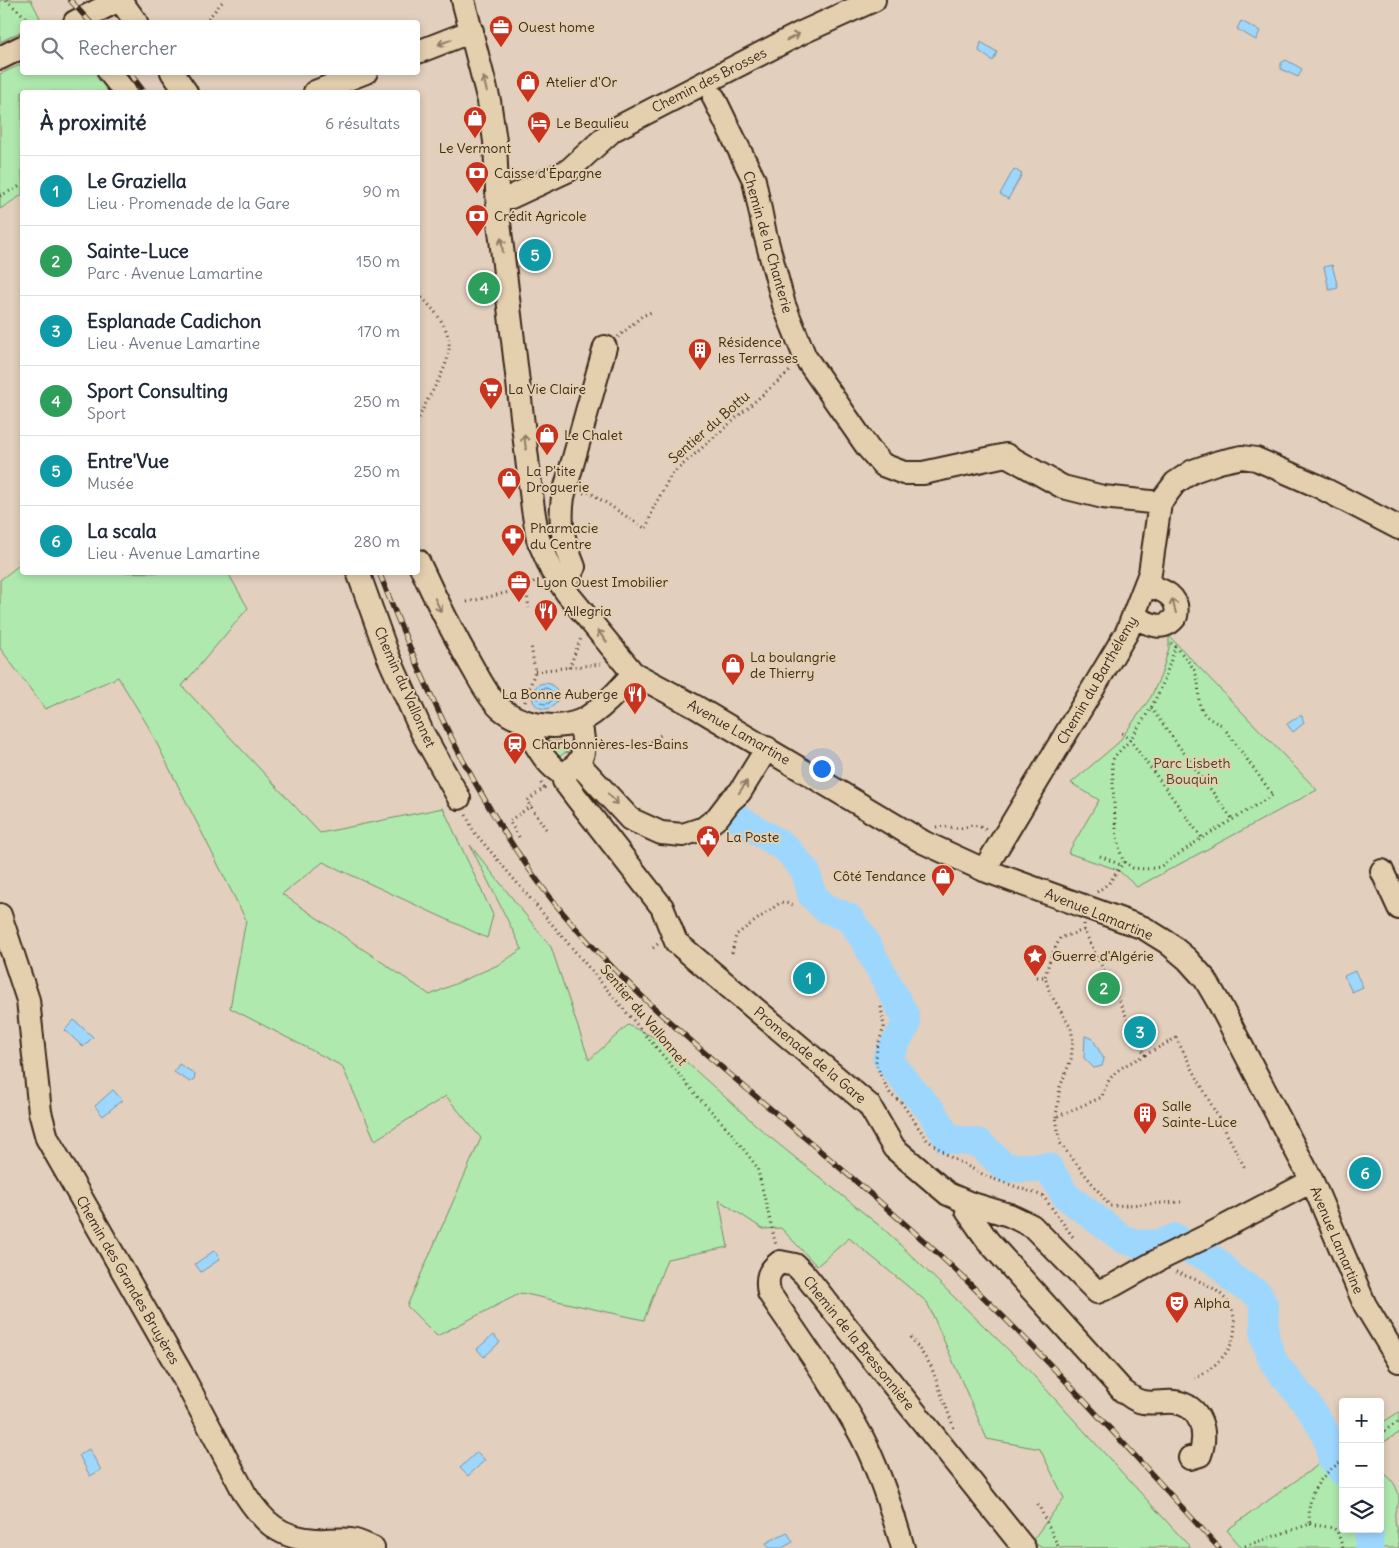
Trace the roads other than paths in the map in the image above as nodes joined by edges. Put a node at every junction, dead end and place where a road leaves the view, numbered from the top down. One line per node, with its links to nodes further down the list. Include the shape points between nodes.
1 (119, 0): 5 (street); 6 (street)
2 (140, 0): 7 (street)
3 (463, 0): 8 (street)
4 (874, 0): 21 (street, Chemin des Brosses, one-way to 4, via 511,197 569,170 613,130 801,32)
5 (79, 20)
6 (134, 20)
7 (151, 20)
8 (472, 31): 10 (street, one-way to 10); 21 (street, one-way to 8, via 490,106)
9 (20, 48): 11 (street)
10 (420, 51)
11 (0, 58)
12 (111, 75): 16 (street)
13 (174, 75): 17 (street)
14 (185, 75): 18 (street)
15 (358, 75): 19 (street)
16 (123, 90)
17 (185, 90)
18 (195, 90)
19 (320, 90)
20 (714, 98): 23 (street, Chemin de la Chanterie, via 754,180 784,305 805,357 883,465 904,473 923,473 1006,455 1063,487 1103,497)
21 (498, 198): 27 (street, one-way to 21, via 533,509)
22 (605, 347): 27 (street, via 562,497 562,537 574,567 570,575)
23 (1160, 503): 24 (street, Chemin du Barthélemy, via 1175,483 1193,470 1242,457 1256,459 1318,486); 28 (street, Chemin du Barthélemy)
24 (1399, 528)
25 (420, 565): 31 (street, one-way to 31, via 445,621 499,707 518,719)
26 (359, 575): 35 (street, Chemin du Vallonnet, via 388,656 422,732)
27 (550, 580): 30 (street, one-way to 27)
28 (1147, 586): 29 (street, Chemin du Barthélemy); 29 (street, one-way to 28, via 1170,623 1176,616 1176,608 1169,594)
29 (1151, 628): 36 (street, Chemin du Barthélemy)
30 (633, 673): 32 (street, via 624,686); 33 (street, Avenue Lamartine)
31 (526, 715): 32 (street, via 555,727); 34 (street, via 528,730 552,769)
32 (580, 721): 34 (street, via 584,752)
33 (767, 748): 34 (street, one-way to 33, via 630,818 661,833 683,836 718,818 740,792); 36 (street, Avenue Lamartine, via 923,842)
34 (579, 763): 41 (street, Promenade de la Gare, via 564,780 662,907 676,942 869,1105 894,1148 948,1194)
35 (458, 798)
36 (984, 870): 40 (street, Avenue Lamartine, via 1144,928 1187,959 1220,1003)
37 (1382, 870): 38 (street)
38 (1399, 908)
39 (0, 915): 44 (street, Chemin des Grandes Bruyères, via 28,1000 40,1112 47,1138 245,1494 271,1526 292,1537 351,1540)
40 (1312, 1181): 41 (street, Promenade de la Gare, bridge, via 1203,1238 1169,1265 1097,1292 1032,1226); 42 (street, Avenue Lamartine, via 1365,1305)
41 (969, 1203): 43 (street, via 967,1211 988,1241 1116,1385 1137,1400 1186,1405 1200,1418 1205,1442 1200,1455)
42 (1399, 1361)
43 (1190, 1458)
44 (373, 1548)
45 (903, 1548): 46 (street, Chemin de la Bressonnière, via 882,1482 863,1439 841,1400 769,1293 767,1280 770,1269 780,1262 794,1265 806,1275)
46 (1024, 1548)

